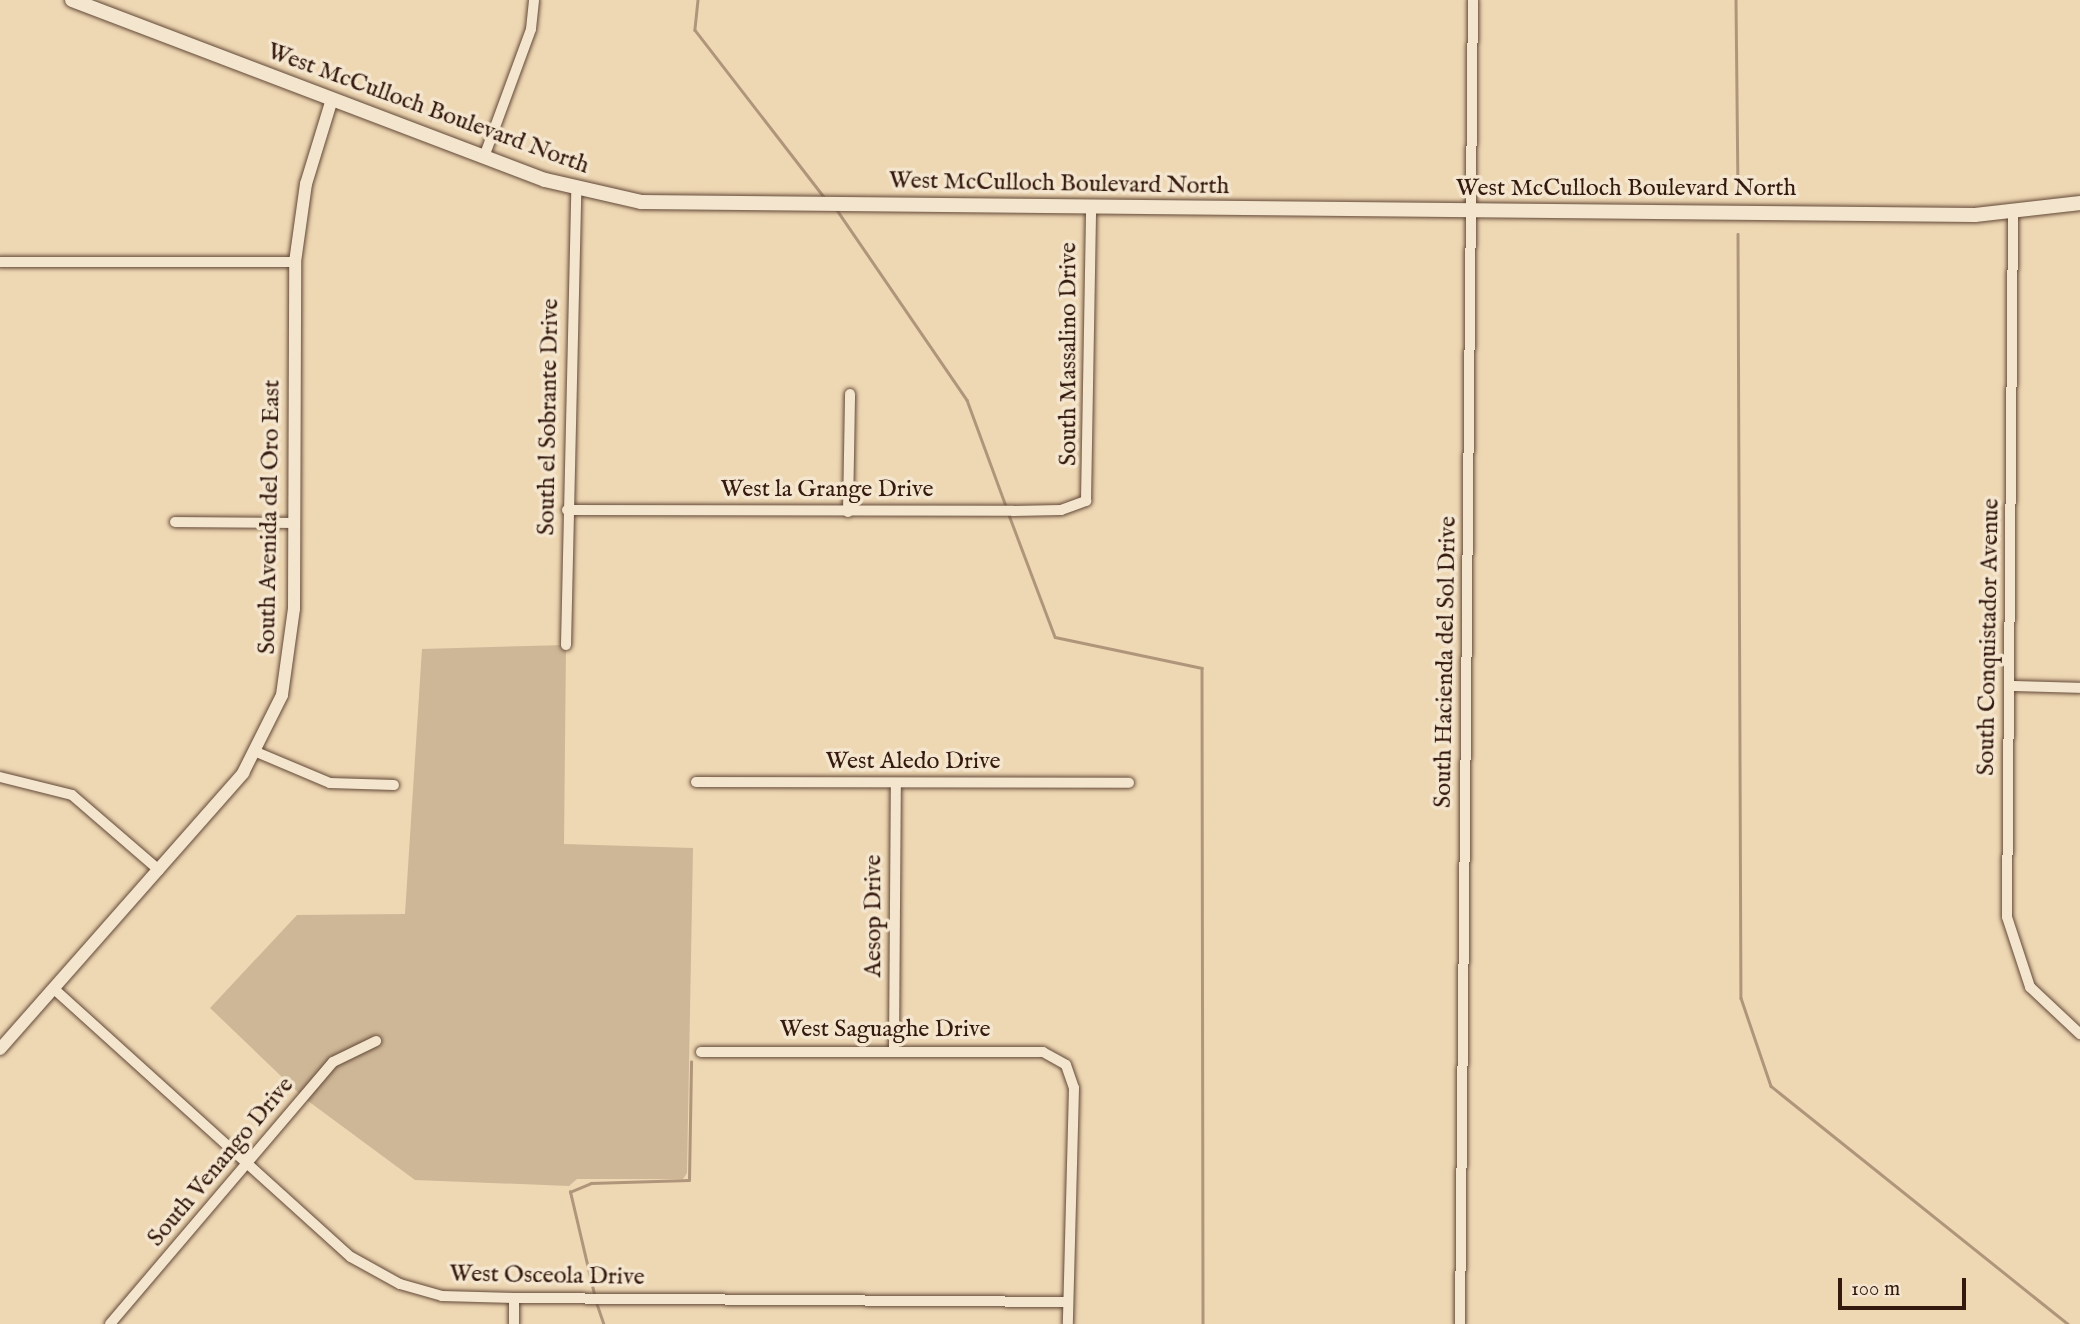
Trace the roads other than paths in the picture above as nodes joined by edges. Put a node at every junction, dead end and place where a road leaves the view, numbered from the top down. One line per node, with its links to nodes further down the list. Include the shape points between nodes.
1 (72, 0): 4 (main road, West McCulloch Boulevard North)
2 (534, 0): 5 (street, via 531,29)
3 (1473, 0): 9 (street, South Hacienda del Sol Drive)
4 (332, 99): 5 (main road, West McCulloch Boulevard North); 12 (street, South Avenida del Oro East, via 306,184)
5 (484, 157): 6 (main road, West McCulloch Boulevard North)
6 (576, 190): 8 (main road, West McCulloch Boulevard North, via 661,204); 15 (street, South el Sobrante Drive)
7 (2080, 203): 10 (main road, West McCulloch Boulevard North)
8 (1091, 207): 9 (main road, West McCulloch Boulevard North); 14 (street, South Massalino Drive)
9 (1471, 210): 10 (main road, West McCulloch Boulevard North); 41 (street, South Hacienda del Sol Drive)
10 (2013, 214): 20 (street, South Conquistador Avenue)
11 (0, 262): 12 (street)
12 (295, 262): 18 (street, South Avenida del Oro East)
13 (850, 394): 16 (street)
14 (1086, 501): 16 (street, West la Grange Drive, via 1061,510)
15 (567, 510): 16 (street, West la Grange Drive); 19 (street, South el Sobrante Drive)
16 (848, 512)
17 (175, 522): 18 (street)
18 (293, 523): 22 (street, South Avenida del Oro East, via 291,654 282,695)
19 (566, 645)
20 (2010, 686): 21 (street); 30 (street, South Conquistador Avenue, via 2007,917 2030,988)
21 (2080, 688)
22 (254, 751): 27 (street, via 330,783); 28 (street, South Avenida del Oro East)
23 (0, 776): 28 (street, via 72,796)
24 (696, 782): 25 (street, West Aledo Drive)
25 (895, 783): 26 (street, West Aledo Drive); 33 (street, Aesop Drive)
26 (1129, 783)
27 (394, 785)
28 (159, 870): 29 (street, South Avenida del Oro East)
29 (53, 988): 32 (street, South Avenida del Oro East); 35 (street, West Osceola Drive)
30 (2080, 1034)
31 (376, 1041): 35 (street, South Venango Drive, via 333,1062)
32 (0, 1049)
33 (894, 1049): 34 (street, West Saguaghe Drive); 37 (street, West Saguaghe Drive, via 1042,1052 1066,1065 1074,1088)
34 (701, 1052)
35 (248, 1166): 36 (street, West Osceola Drive, via 351,1257 400,1284 442,1296); 38 (street, South Venango Drive)
36 (514, 1298): 37 (street, West Osceola Drive); 39 (street)
37 (1067, 1302): 40 (street)
38 (110, 1324)
39 (513, 1324)
40 (1068, 1324)
41 (1460, 1324)

